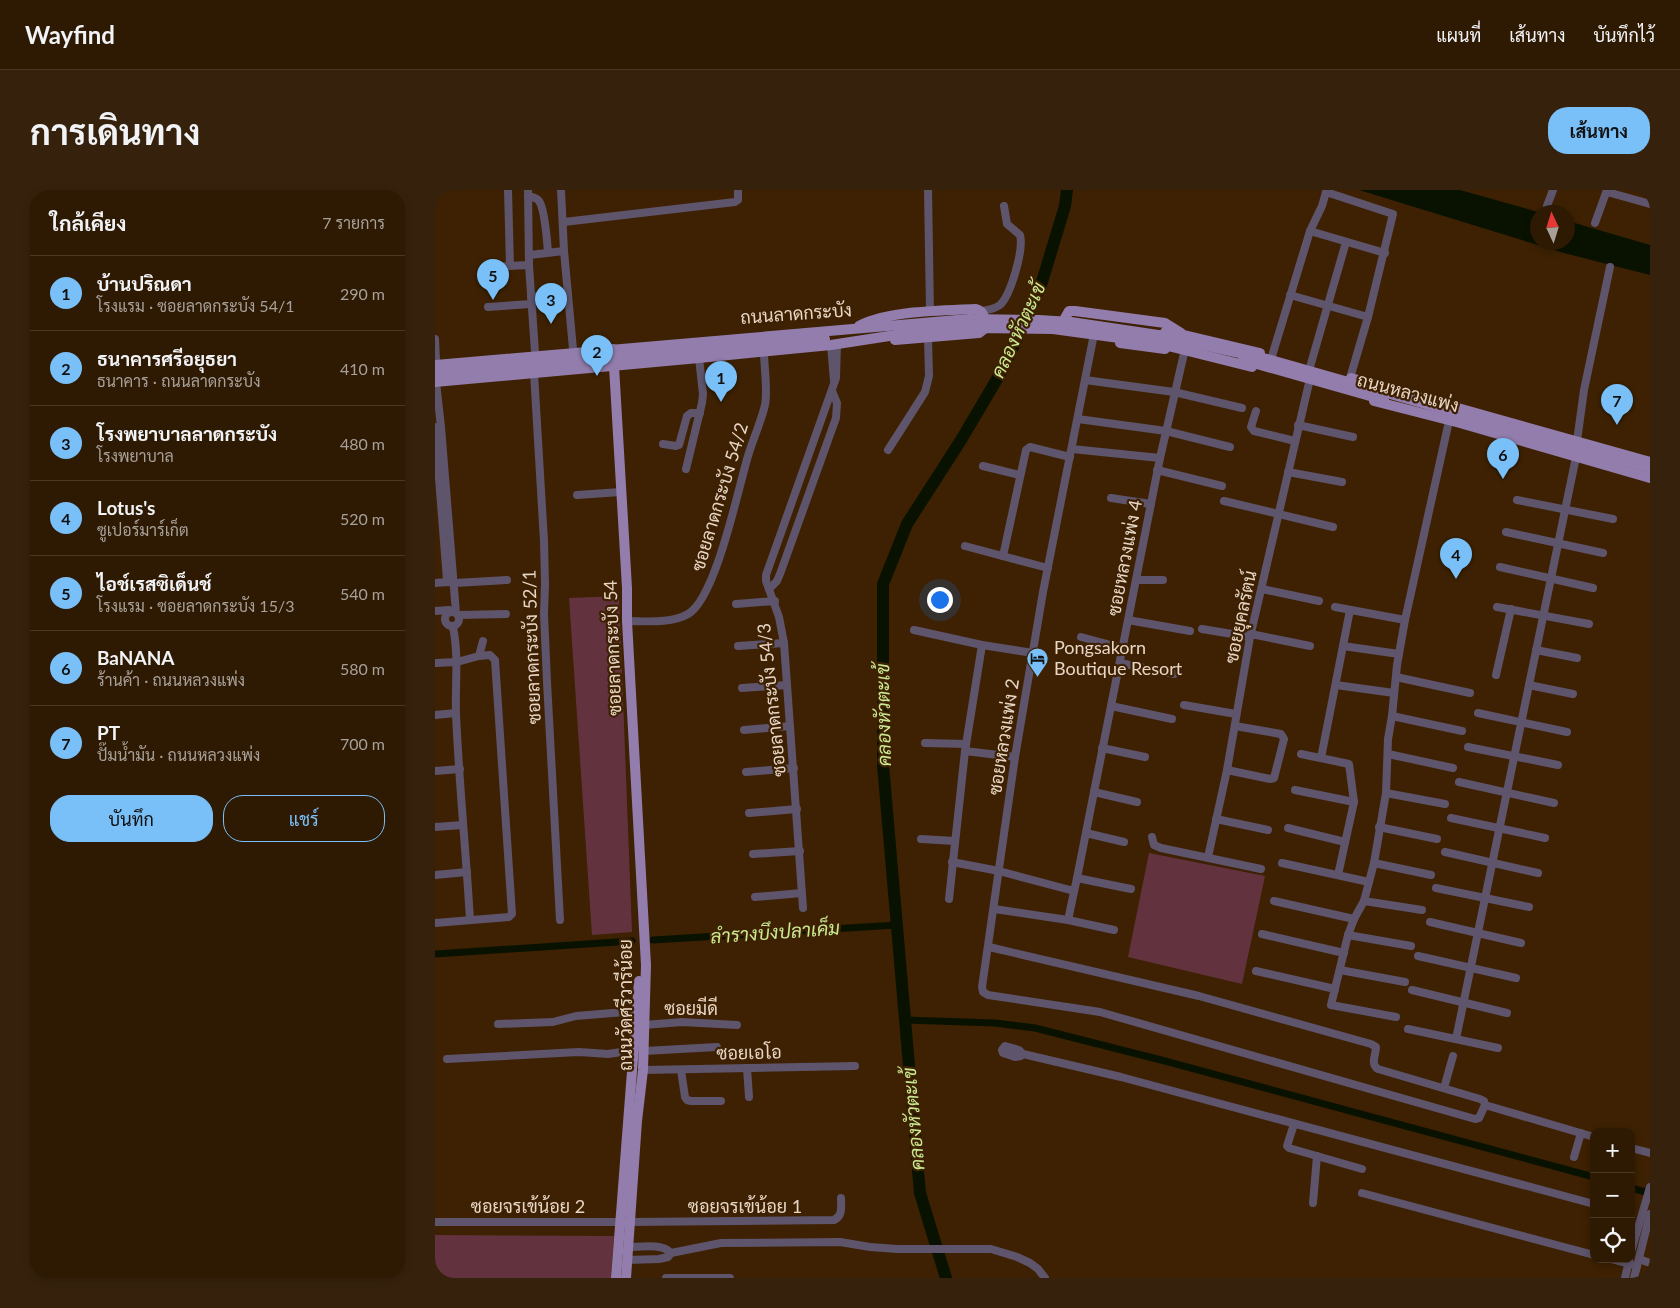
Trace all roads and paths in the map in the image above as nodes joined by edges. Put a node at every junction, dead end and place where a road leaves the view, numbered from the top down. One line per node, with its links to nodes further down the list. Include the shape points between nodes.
1 (508, 190): 20 (street)
2 (561, 190): 11 (street)
3 (738, 190): 11 (street, via 735,202)
4 (928, 190): 28 (street)
5 (1553, 190): 9 (street)
6 (1607, 191): 8 (street); 12 (street)
7 (528, 193): 16 (street, via 540,202); 18 (street)
8 (1650, 204)
9 (1547, 205)
10 (1005, 206): 29 (street, via 1007,224 1020,235 1021,252 1000,305)
11 (564, 222): 15 (street)
12 (1595, 223)
13 (1310, 231): 14 (street); 17 (street, via 1326,192 1393,214); 24 (street)
14 (1346, 242): 17 (street); 27 (street)
15 (564, 251): 16 (street); 23 (street)
16 (548, 252): 18 (street)
17 (1385, 253): 30 (street)
18 (530, 255): 19 (street)
19 (529, 264): 20 (street); 25 (street)
20 (510, 266): 21 (street)
21 (491, 267)
22 (1610, 268): 68 (street, via 1584,390)
23 (568, 294): 25 (street); 41 (street)
24 (1291, 295): 27 (street); 45 (street)
25 (531, 300): 26 (street); 44 (street)
26 (488, 306)
27 (1329, 306): 30 (street); 49 (street)
28 (930, 312): 29 (main road, via 976,309); 31 (main road, via 877,318)
29 (982, 312): 34 (main road, via 984,329 979,333)
30 (1368, 317): 52 (street)
31 (859, 326): 32 (main road, ถนนลาดกระบัง, bridge, via 975,316 1054,317); 40 (main road, ถนนลาดกระบัง)
32 (1159, 331): 33 (main road, ถนนหลวงแพ่ง)
33 (1184, 335): 36 (main road, via 1165,323 1069,311 1064,333); 45 (main road, ถนนหลวงแพ่ง)
34 (927, 338): 37 (main road); 71 (street, via 929,376 925,392)
35 (435, 339): 47 (street)
36 (1093, 339): 42 (main road, via 1161,349); 53 (street, ซอยหลวงแพ่ง 2)
37 (859, 341): 38 (main road, ถนนลาดกระบัง, bridge, via 975,328 1043,329); 39 (main road, ถนนลาดกระบัง)
38 (1156, 343): 42 (main road, ถนนหลวงแพ่ง)
39 (834, 344): 43 (main road, ถนนลาดกระบัง); 56 (street, ซอยลาดกระบัง 54/3, via 837,373)
40 (612, 346): 41 (main road, ถนนลาดกระบัง); 48 (main road, ซอยลาดกระบัง 54)
41 (573, 349): 44 (main road, ถนนลาดกระบัง)
42 (1184, 349): 55 (main road, ถนนหลวงแพ่ง); 57 (street, ซอยหลวงแพ่ง 4)
43 (764, 351): 46 (main road, ถนนลาดกระบัง); 124 (street, ซอยลาดกระบัง 54/2, via 765,406 711,582 687,615 668,620)
44 (535, 352): 47 (main road, ถนนลาดกระบัง)
45 (1272, 356): 49 (main road, ถนนหลวงแพ่ง)
46 (699, 358): 48 (main road, ถนนลาดกระบัง); 60 (street, via 703,394)
47 (435, 362): 78 (main road, bridge, via 969,320 1063,322 1158,335 1271,360)
48 (614, 366): 51 (main road, ถนนลาดกระบัง); 83 (main road, ซอยลาดกระบัง 54)
49 (1311, 367): 52 (main road, ถนนหลวงแพ่ง)
50 (435, 373): 78 (main road, bridge, via 768,345 958,325 1067,326 1154,338 1204,349)
51 (534, 373): 54 (main road, ถนนลาดกระบัง); 247 (street, ซอยลาดกระบัง 52/1)
52 (1350, 378): 68 (main road, ถนนหลวงแพ่ง)
53 (1085, 380): 57 (street); 61 (street, ซอยหลวงแพ่ง 2)
54 (435, 382): 94 (street)
55 (1309, 383): 62 (main road, ถนนหลวงแพ่ง); 63 (street, ซอยยุคลรัตน์)
56 (833, 387): 109 (street, ซอยลาดกระบัง 54/3, via 767,571); 109 (street, via 836,418 780,574)
57 (1174, 392): 58 (street); 65 (street, ซอยหลวงแพ่ง 4)
58 (1241, 408)
59 (1256, 411): 67 (street, via 1251,427 1254,431)
60 (700, 413): 69 (street, via 687,416 679,445); 76 (street)
61 (1078, 419): 65 (street); 72 (street, ซอยหลวงแพ่ง 2)
62 (1449, 421): 73 (main road, ถนนหลวงแพ่ง); 123 (street)
63 (1298, 425): 66 (street); 67 (street, ซอยยุคลรัตน์)
64 (435, 427): 94 (street)
65 (1166, 431): 70 (street); 74 (street, ซอยหลวงแพ่ง 4)
66 (1353, 437)
67 (1295, 441): 79 (street, ซอยยุคลรัตน์)
68 (1577, 441): 78 (main road, ถนนหลวงแพ่ง)
69 (663, 444)
70 (1230, 447)
71 (888, 450)
72 (1071, 453): 74 (street); 80 (street, via 1028,448); 101 (street, ซอยหลวงแพ่ง 2)
73 (1576, 457): 78 (main road, ถนนหลวงแพ่ง); 89 (street)
74 (1160, 458): 77 (street, ซอยหลวงแพ่ง 4)
75 (983, 466): 80 (street)
76 (686, 469)
77 (1157, 470): 82 (street); 88 (street, ซอยหลวงแพ่ง 4)
78 (1650, 470)
79 (1288, 472): 81 (street); 90 (street, ซอยยุคลรัตน์)
80 (1020, 475): 99 (street)
81 (1342, 482)
82 (1222, 486)
83 (621, 492): 84 (street); 124 (main road, ซอยลาดกระบัง 54)
84 (577, 495)
85 (1111, 498): 88 (street)
86 (1517, 500): 89 (street)
87 (1224, 501): 90 (street)
88 (1151, 504): 104 (street, ซอยหลวงแพ่ง 4)
89 (1565, 510): 91 (street); 96 (street)
90 (1278, 515): 92 (street); 110 (street, ซอยยุคลรัตน์)
91 (1613, 519)
92 (1333, 527)
93 (1506, 532): 96 (street)
94 (447, 536): 95 (street); 106 (street)
95 (435, 538)
96 (1558, 543): 98 (street); 102 (street)
97 (965, 546): 99 (street)
98 (1603, 553)
99 (1003, 556): 101 (street)
100 (1500, 567): 102 (street)
101 (1048, 568): 140 (street, ซอยหลวงแพ่ง 2)
102 (1551, 578): 108 (street); 121 (street)
103 (507, 580): 106 (street)
104 (1136, 580): 105 (street); 122 (street, ซอยหลวงแพ่ง 4)
105 (1163, 580)
106 (450, 582): 107 (street); 119 (street)
107 (435, 583)
108 (1593, 588)
109 (769, 589): 111 (street, ซอยลาดกระบัง 54/3)
110 (1262, 589): 112 (street); 130 (street, ซอยยุคลรัตน์)
111 (775, 601): 113 (street); 133 (street, ซอยลาดกระบัง 54/3)
112 (1319, 601)
113 (736, 604)
114 (1497, 606): 116 (street)
115 (1335, 607): 117 (street)
116 (1511, 609): 121 (street); 148 (street)
117 (1350, 610): 123 (street); 137 (street)
118 (435, 611): 119 (street)
119 (452, 613): 120 (street); 126 (street, via 459,618); 126 (street, via 445,616 445,622)
120 (506, 614)
121 (1543, 615): 125 (street); 139 (street)
122 (1128, 620): 129 (street); 138 (street, ซอยหลวงแพ่ง 4)
123 (1405, 620): 141 (street)
124 (627, 621): 251 (main road, ซอยลาดกระบัง 54)
125 (1589, 624)
126 (453, 627): 144 (street)
127 (1202, 629): 130 (street)
128 (914, 630): 134 (street)
129 (1190, 631)
130 (1251, 636): 136 (street); 162 (street, ซอยยุคลรัตน์)
131 (1081, 637): 138 (street)
132 (483, 640): 142 (street)
133 (784, 642): 135 (street); 150 (street, ซอยลาดกระบัง 54/3)
134 (982, 645): 140 (street); 173 (street)
135 (738, 646)
136 (1310, 646)
137 (1343, 646): 141 (street); 151 (street)
138 (1123, 648): 146 (street, ซอยหลวงแพ่ง 4)
139 (1536, 650): 143 (street); 152 (street)
140 (1033, 653): 178 (street, ซอยหลวงแพ่ง 2)
141 (1399, 654): 149 (street)
142 (479, 656): 144 (street); 246 (street, via 494,657 512,914 509,917)
143 (1577, 658)
144 (457, 662): 145 (street); 159 (street)
145 (435, 663)
146 (1119, 663): 147 (street); 158 (street, ซอยหลวงแพ่ง 4)
147 (1174, 674)
148 (1496, 675)
149 (1396, 677): 154 (street); 155 (street)
150 (787, 685): 153 (street); 166 (street, ซอยลาดกระบัง 54/3)
151 (1336, 685): 155 (street); 180 (street)
152 (1529, 685): 156 (street); 165 (street)
153 (742, 688)
154 (1470, 693)
155 (1394, 694): 163 (street)
156 (1573, 694)
157 (1184, 705): 162 (street)
158 (1111, 706): 164 (street); 174 (street, ซอยหลวงแพ่ง 4)
159 (456, 713): 161 (street); 184 (street)
160 (1477, 713): 165 (street)
161 (435, 714)
162 (1236, 714): 167 (street, ซอยยุคลรัตน์)
163 (1392, 716): 169 (street); 176 (street)
164 (1172, 719)
165 (1521, 722): 170 (street); 177 (street)
166 (791, 726): 168 (street); 182 (street, ซอยลาดกระบัง 54/3)
167 (1235, 726): 185 (street, ซอยยุคลรัตน์); 185 (street, via 1281,734 1284,739 1274,778)
168 (744, 730)
169 (1461, 731)
170 (1567, 732)
171 (925, 743): 173 (street)
172 (1467, 747): 177 (street)
173 (965, 748): 178 (street); 212 (street)
174 (1102, 748): 179 (street); 190 (street, ซอยหลวงแพ่ง 4)
175 (1301, 754): 180 (street)
176 (1388, 754): 183 (street); 192 (street)
177 (1514, 756): 181 (street); 191 (street)
178 (1015, 757): 224 (street, ซอยหลวงแพ่ง 2)
179 (1145, 757)
180 (1321, 758): 194 (street, via 1349,764)
181 (1558, 765)
182 (794, 768): 187 (street); 197 (street, ซอยลาดกระบัง 54/3)
183 (1453, 768)
184 (460, 769): 186 (street); 201 (street)
185 (1227, 770): 200 (street, ซอยยุคลรัตน์)
186 (435, 771)
187 (746, 772)
188 (1459, 782): 191 (street)
189 (1295, 790): 194 (street)
190 (1094, 792): 193 (street); 207 (street, ซอยหลวงแพ่ง 4)
191 (1506, 792): 195 (street); 205 (street)
192 (1386, 793): 196 (street); 203 (street)
193 (1137, 802)
194 (1354, 802): 214 (street)
195 (1554, 803)
196 (1445, 804)
197 (797, 809): 198 (street); 215 (street, ซอยลาดกระบัง 54/3)
198 (749, 812)
199 (1451, 818): 205 (street)
200 (1216, 819): 206 (street); 218 (street, ซอยยุคลรัตน์)
201 (463, 824): 202 (street); 225 (street)
202 (435, 826)
203 (1379, 827): 211 (street); 221 (street)
204 (1288, 828): 214 (street)
205 (1499, 828): 209 (street); 222 (street)
206 (1268, 830)
207 (1086, 834): 213 (street); 230 (street, ซอยหลวงแพ่ง 4)
208 (1153, 837): 218 (street, via 1156,847)
209 (1545, 838)
210 (921, 839): 212 (street)
211 (1437, 839)
212 (955, 841): 219 (street)
213 (1124, 842)
214 (1345, 842): 228 (street)
215 (799, 851): 217 (street); 235 (street, ซอยลาดกระบัง 54/3)
216 (1445, 852): 222 (street)
217 (753, 854)
218 (1208, 858): 223 (street)
219 (952, 862): 224 (street); 238 (street)
220 (1282, 863): 228 (street)
221 (1374, 863): 229 (street); 231 (street)
222 (1492, 863): 226 (street); 237 (street)
223 (1261, 869)
224 (999, 871): 234 (street); 243 (street, ซอยหลวงแพ่ง 2)
225 (467, 872): 227 (street); 246 (street)
226 (1538, 873)
227 (435, 875)
228 (1337, 875): 231 (street)
229 (1431, 875)
230 (1077, 878): 233 (street); 234 (street, ซอยหลวงแพ่ง 4)
231 (1369, 882): 240 (street)
232 (1436, 888): 237 (street)
233 (1131, 889)
234 (1074, 891): 248 (street, ซอยหลวงแพ่ง 4)
235 (802, 893): 236 (street); 242 (street, ซอยลาดกระบัง 54/3)
236 (755, 897)
237 (1485, 898): 241 (street); 253 (street)
238 (949, 899)
239 (1274, 901): 245 (street)
240 (1364, 901): 244 (street); 245 (street)
241 (1529, 907)
242 (803, 908)
243 (994, 909): 248 (street); 258 (street, ซอยหลวงแพ่ง 2)
244 (1422, 910)
245 (1354, 919): 255 (street)
246 (470, 920): 250 (street)
247 (560, 920)
248 (1068, 920): 252 (street)
249 (1430, 922): 253 (street)
250 (435, 923)
251 (643, 930): 269 (main road, ถนนวัดศรีวารีน้อย); 273 (main road, ถนนวัดศรีวารีน้อย)
252 (1114, 930)
253 (1478, 933): 256 (street); 261 (street)
254 (1263, 934): 259 (street)
255 (1348, 935): 257 (street); 259 (street)
256 (1521, 943)
257 (1411, 946)
258 (989, 947): 287 (street, via 1199,996 1371,1044 1376,1047 1375,1067); 290 (street, ซอยหลวงแพ่ง 2, via 982,987 985,994 1100,1012 1475,1120)
259 (1344, 952): 262 (street)
260 (1419, 956): 261 (street)
261 (1470, 968): 264 (street); 268 (street)
262 (1340, 970): 265 (street); 266 (street)
263 (1256, 971): 266 (street)
264 (1516, 978)
265 (1405, 982)
266 (1335, 989): 271 (street, via 1331,1005)
267 (1412, 990): 268 (street)
268 (1463, 1002): 270 (street); 276 (street)
269 (637, 1012): 272 (street, via 575,1016 553,1022); 279 (main road, ถนนวัดศรีวารีน้อย)
270 (1507, 1013)
271 (1396, 1017)
272 (498, 1024)
273 (644, 1025): 274 (street, ซอยมีดี, via 682,1022); 279 (main road, ถนนวัดศรีวารีน้อย)
274 (737, 1025)
275 (1408, 1029): 276 (street)
276 (1456, 1039): 278 (street)
277 (717, 1048): 279 (street)
278 (1497, 1048)
279 (639, 1050): 282 (street, via 609,1054 579,1052); 285 (main road, ถนนวัดศรีวารีน้อย); 308 (main road, ถนนวัดศรีวารีน้อย, via 628,1107)
280 (1023, 1054): 291 (street)
281 (1453, 1056): 287 (street)
282 (447, 1059)
283 (855, 1066): 284 (street, ซอยเอโอ)
284 (747, 1068): 286 (street, ซอยเอโอ); 288 (street)
285 (643, 1070): 286 (street, ซอยเอโอ); 308 (main road, ถนนวัดศรีวารีน้อย)
286 (681, 1070): 289 (street, via 687,1100)
287 (1444, 1088): 290 (street, via 1480,1098)
288 (749, 1097)
289 (721, 1101)
290 (1485, 1105): 292 (street)
291 (1294, 1124): 296 (street, via 1287,1147); 303 (street)
292 (1581, 1134): 293 (street); 297 (street)
293 (1590, 1136)
294 (1635, 1149): 295 (street)
295 (1650, 1153)
296 (1317, 1156): 298 (street); 302 (street)
297 (1574, 1157)
298 (1362, 1169)
299 (1650, 1187): 305 (street)
300 (1362, 1194): 312 (street)
301 (841, 1198): 308 (street, ซอยจรเข้น้อย 1, via 841,1214 834,1220)
302 (1313, 1203)
303 (1590, 1203)
304 (1635, 1215): 305 (street)
305 (1640, 1217): 306 (street); 309 (street)
306 (1649, 1218): 317 (street)
307 (435, 1222): 308 (street, ซอยจรเข้น้อย 2)
308 (625, 1222): 310 (main road, ถนนวัดศรีวารีน้อย); 318 (main road, ถนนวัดศรีวารีน้อย)
309 (1635, 1236)
310 (628, 1247): 311 (street, via 667,1249); 313 (main road, ถนนวัดศรีวารีน้อย)
311 (671, 1253): 313 (street, via 659,1259); 322 (street, via 721,1243 840,1242 897,1249 991,1249 1030,1263)
312 (1590, 1254)
313 (627, 1260): 319 (main road, ถนนวัดศรีวารีน้อย)
314 (1650, 1262): 317 (street)
315 (1629, 1263): 323 (street)
316 (1635, 1263): 317 (street)
317 (1638, 1263): 324 (street)
318 (616, 1278)
319 (625, 1278)
320 (666, 1278): 321 (street)
321 (730, 1278)
322 (1045, 1278)
323 (1625, 1278)
324 (1634, 1278)

